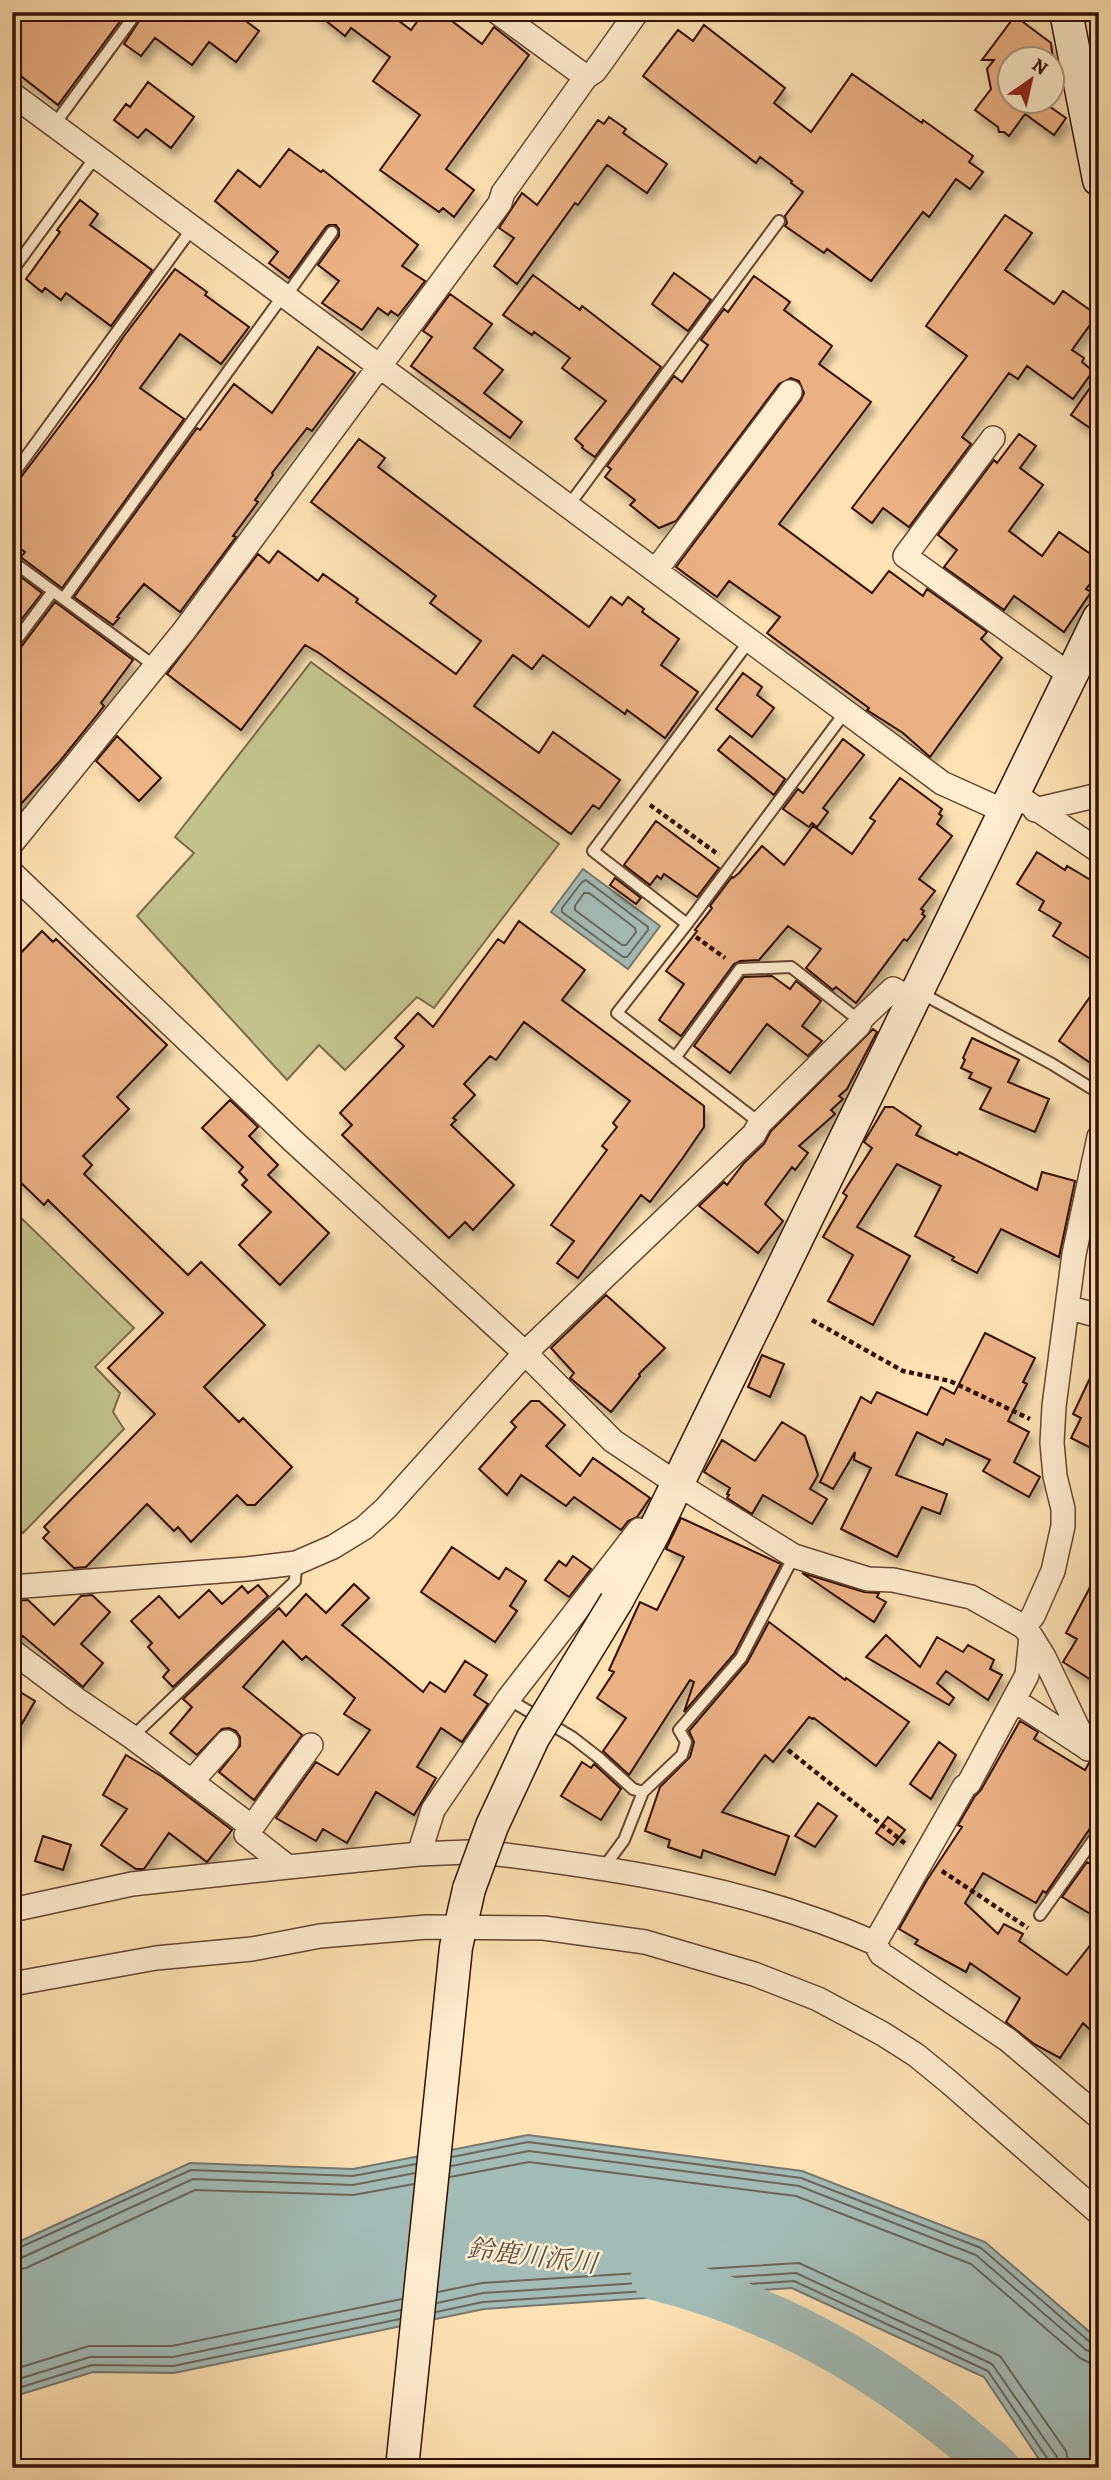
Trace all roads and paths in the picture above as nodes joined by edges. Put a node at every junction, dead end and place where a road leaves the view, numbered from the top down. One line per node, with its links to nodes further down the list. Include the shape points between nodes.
1 (137, 12): 7 (lane)
2 (497, 12): 5 (street)
3 (637, 12): 5 (street)
4 (1066, 12): 9 (street)
5 (586, 77): 15 (street)
6 (12, 94): 7 (street)
7 (54, 125): 8 (street)
8 (96, 156): 11 (street); 13 (lane)
9 (1099, 180)
10 (779, 221): 19 (lane)
11 (193, 227): 14 (street); 18 (lane)
12 (332, 232): 14 (lane)
13 (12, 271)
14 (285, 295): 15 (street); 23 (lane)
15 (381, 365): 19 (street); 27 (street)
16 (790, 392): 21 (street)
17 (993, 438): 28 (street, via 905,556)
18 (12, 475)
19 (569, 506): 21 (street)
20 (12, 561): 22 (lane)
21 (656, 570): 25 (street)
22 (53, 591): 23 (lane); 26 (lane)
23 (64, 598): 27 (lane)
24 (1099, 618): 28 (street)
25 (750, 640): 29 (street); 30 (lane)
26 (12, 646)
27 (156, 667): 33 (street)
28 (1070, 675): 32 (street)
29 (845, 711): 32 (street, via 942,783); 35 (lane)
30 (635, 794): 35 (path); 37 (lane, via 593,851)
31 (1099, 795): 32 (street)
32 (1018, 805): 34 (street); 39 (street)
33 (12, 842)
34 (1099, 851)
35 (731, 864): 37 (lane)
36 (12, 873): 49 (street, via 292,1140)
37 (685, 926): 38 (path); 41 (lane, via 617,1013)
38 (740, 969): 40 (lane, via 791,967); 41 (lane)
39 (914, 995): 40 (street, via 893,989); 42 (lane, via 1052,1064); 51 (street)
40 (860, 1021): 43 (street)
41 (675, 1058): 43 (lane)
42 (1099, 1093)
43 (760, 1123): 49 (street, via 754,1134)
44 (1099, 1137): 45 (street)
45 (1095, 1173): 46 (street, via 1074,1254)
46 (1067, 1307): 47 (street); 50 (street)
47 (1099, 1316)
48 (812, 1320): 50 (path, via 903,1371 950,1381)
49 (525, 1353): 51 (street, via 613,1441); 54 (street, via 379,1515 333,1548)
50 (1053, 1431): 56 (street, via 1063,1526 1053,1571)
51 (676, 1483): 52 (street); 53 (street)
52 (653, 1534): 58 (street, via 639,1530); 77 (street, bridge, via 533,1738 492,1826 469,1889)
53 (794, 1556): 56 (street, via 868,1578 971,1597); 66 (lane, via 741,1658 679,1730 687,1742 682,1755)
54 (296, 1563): 55 (street); 60 (lane, via 295,1581)
55 (12, 1587)
56 (1027, 1632): 59 (street, via 1027,1675); 64 (street)
57 (12, 1651): 60 (street)
58 (508, 1699): 66 (lane, via 572,1737 633,1789); 70 (street, via 433,1810)
59 (1014, 1700): 64 (street); 72 (street)
60 (132, 1737): 65 (street)
61 (227, 1742): 65 (street)
62 (311, 1745): 67 (street)
63 (788, 1750): 72 (path)
64 (1093, 1752)
65 (192, 1781): 67 (street)
66 (643, 1792): 74 (lane, via 624,1840)
67 (252, 1827): 73 (street, via 246,1834)
68 (1099, 1832): 76 (lane)
69 (468, 1852): 70 (street)
70 (419, 1854): 73 (street)
71 (498, 1854): 74 (street)
72 (924, 1858): 76 (path, via 1027,1928); 78 (street)
73 (288, 1867): 75 (street, via 132,1884)
74 (604, 1867): 78 (street, via 733,1895 815,1918)
75 (12, 1910)
76 (1040, 1915)
77 (458, 1938): 79 (street, via 427,1927 320,1936 252,1949 156,1958); 81 (street, via 544,1928 645,1942 818,1998 916,2056); 82 (street)
78 (875, 1943): 80 (street, via 881,1954 1008,2040)
79 (12, 1984)
80 (1095, 2107)
81 (1099, 2213)
82 (402, 2468)

